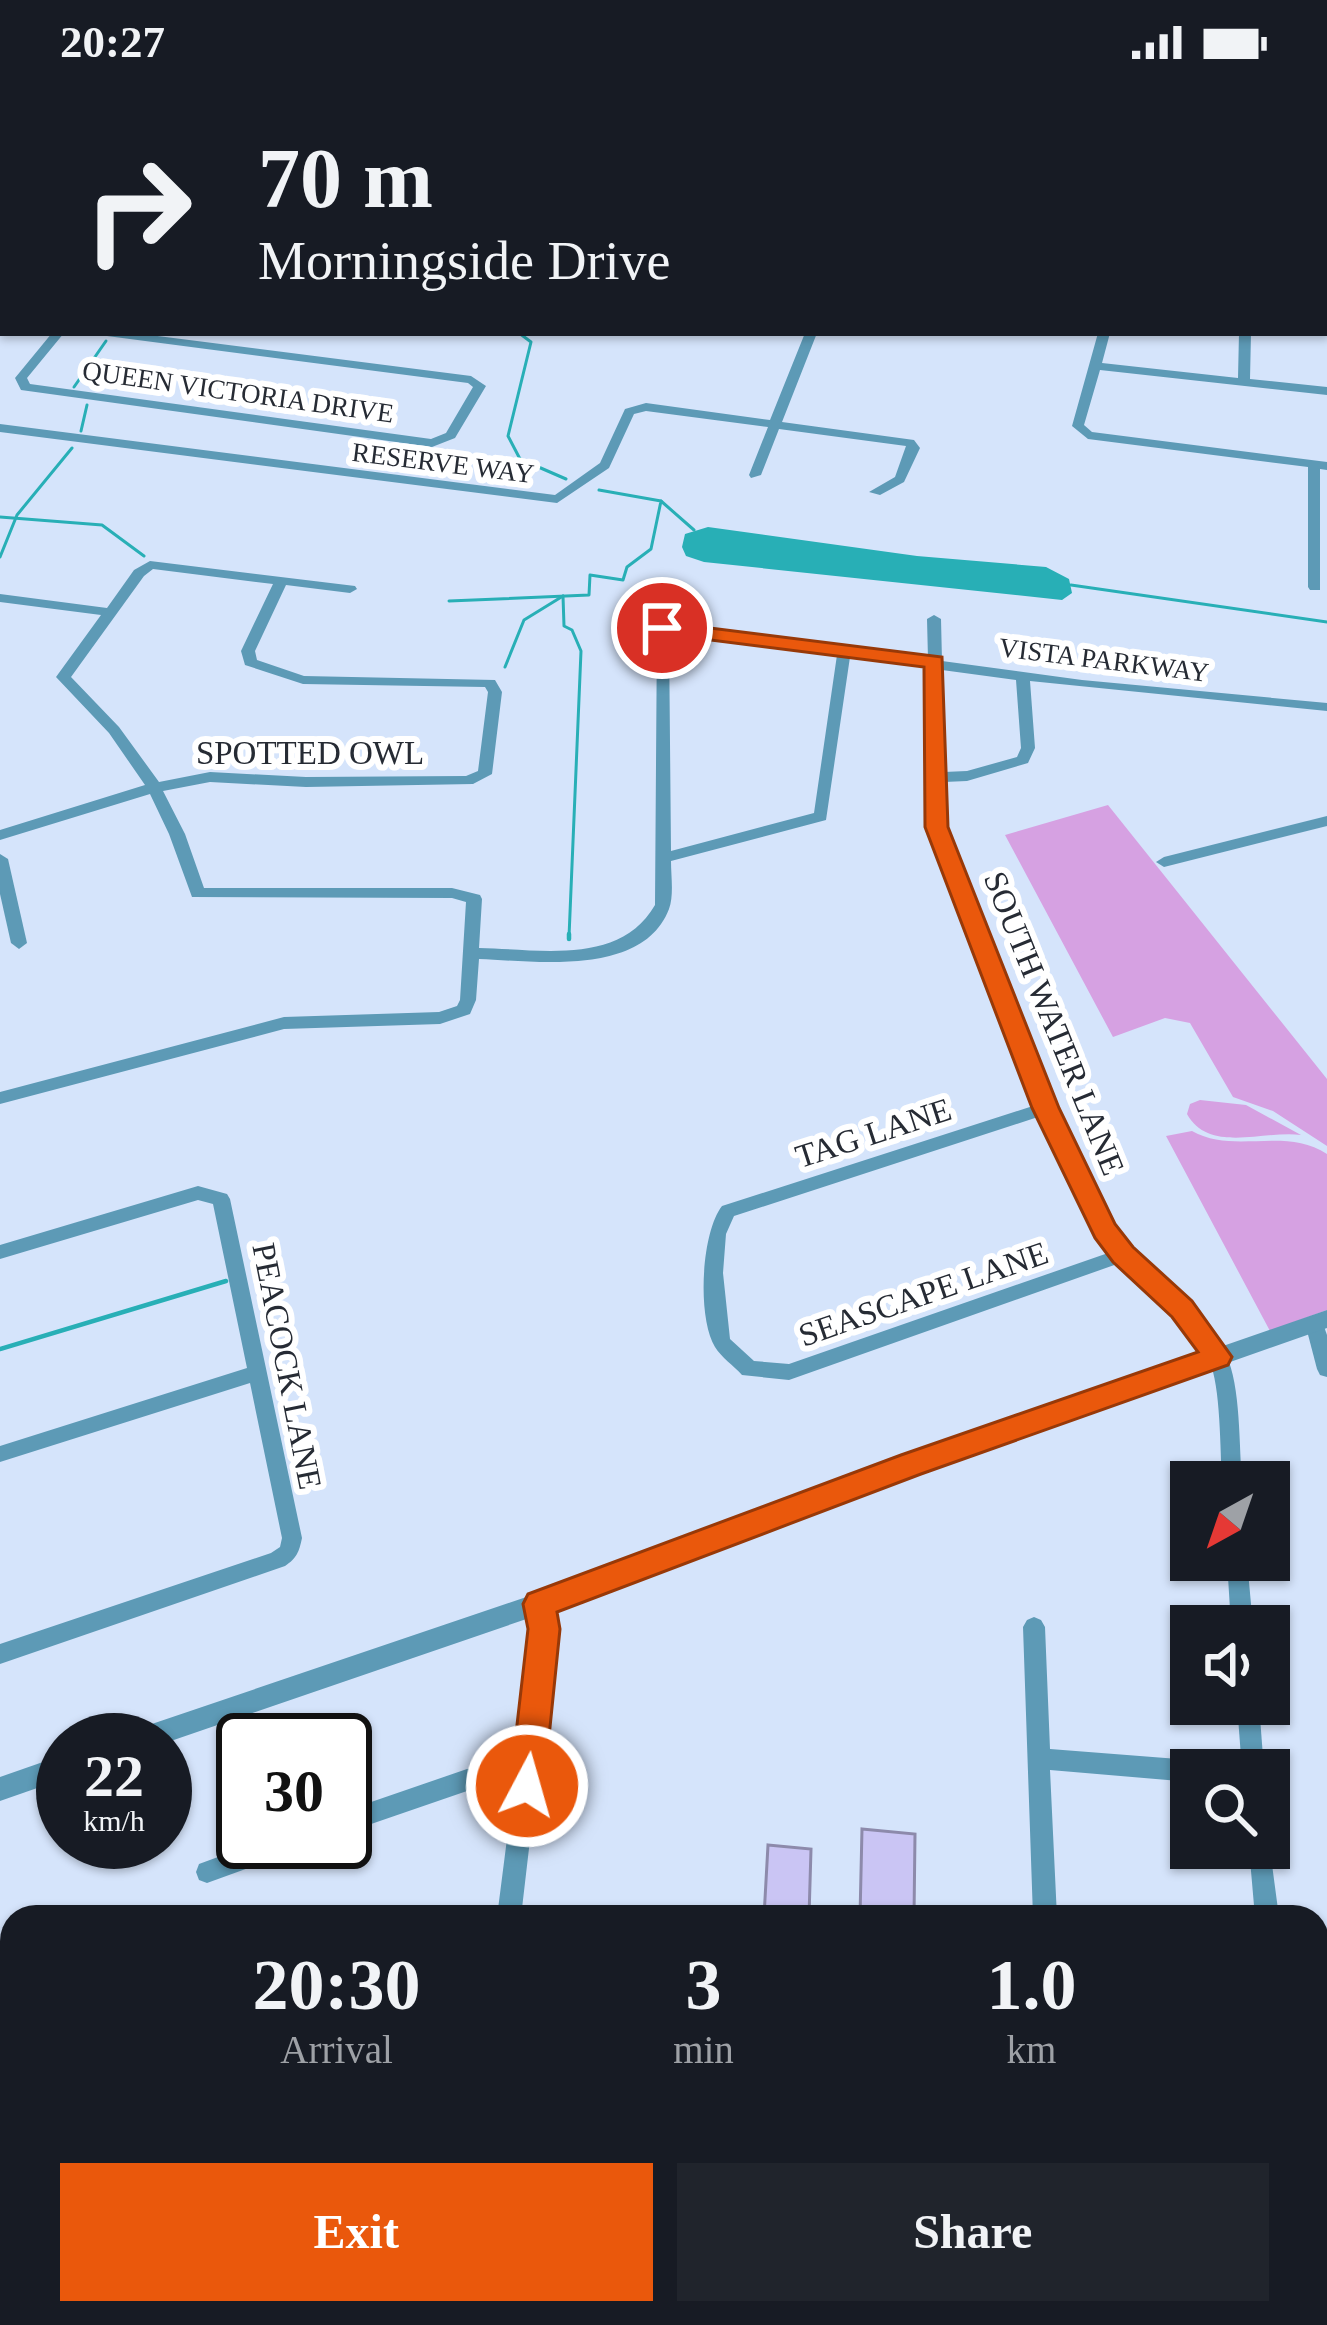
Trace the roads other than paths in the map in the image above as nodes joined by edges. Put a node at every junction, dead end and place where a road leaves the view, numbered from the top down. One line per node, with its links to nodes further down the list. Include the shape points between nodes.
1 (56, 336): 2 (street, QUEEN VICTORIA DRIVE, via 21,378 25,387 432,442 451,436 478,382)
2 (130, 336)
3 (810, 336): 9 (street)
4 (1103, 336): 6 (street)
5 (1245, 336): 7 (street)
6 (1096, 366): 7 (street); 11 (street, via 1078,426 1084,433)
7 (1244, 382): 8 (street)
8 (1327, 391)
9 (772, 423): 10 (street, RESERVE WAY, via 636,407 605,465 568,493 541,500); 12 (street); 13 (street, RESERVE WAY, via 910,443 900,478)
10 (0, 428)
11 (1320, 465): 15 (street)
12 (755, 475)
13 (875, 492)
14 (1292, 539): 15 (street)
15 (1314, 542): 17 (street)
16 (282, 580): 18 (street); 20 (street, via 149,565); 27 (street, SPOTTED OWL, via 247,655 256,666 314,681 490,682 488,768 468,781 214,777)
17 (1315, 587)
18 (350, 589)
19 (0, 598): 20 (street)
20 (109, 612): 27 (street, via 63,677)
21 (934, 619): 23 (street, SOUTH WATER LANE)
22 (844, 652): 23 (street, VISTA PARKWAY); 30 (street, via 821,815); 30 (street, VISTA PARKWAY, via 662,628)
23 (934, 662): 24 (street, VISTA PARKWAY); 26 (street, SOUTH WATER LANE)
24 (1023, 677): 25 (street, VISTA PARKWAY); 26 (street, via 1023,760)
25 (1327, 707)
26 (935, 777): 36 (street, SOUTH WATER LANE, via 937,827)
27 (154, 787): 29 (street, SPOTTED OWL); 34 (street, via 198,893 470,896)
28 (1327, 820): 32 (street)
29 (0, 835)
30 (663, 858): 34 (street, via 663,904 656,926 640,939 583,954)
31 (0, 859): 33 (street)
32 (1164, 862)
33 (19, 943)
34 (472, 953): 35 (street, via 460,1013 284,1023)
35 (0, 1098)
36 (1046, 1108): 38 (street, SOUTH WATER LANE); 41 (street, TAG LANE, via 720,1217 717,1328)
37 (0, 1252): 43 (street, PEACOCK LANE, via 197,1193 216,1195 226,1210)
38 (1123, 1255): 40 (street, SOUTH WATER LANE, via 1182,1309); 41 (street, SEASCAPE LANE, via 790,1372)
39 (1320, 1321): 40 (street); 42 (street)
40 (1218, 1357): 45 (street, SOUTH WATER LANE); 46 (street)
41 (742, 1365)
42 (1327, 1369)
43 (258, 1372): 44 (street); 48 (street, PEACOCK LANE, via 289,1552)
44 (0, 1454)
45 (1230, 1461)
46 (539, 1604): 49 (street); 52 (street, via 544,1629)
47 (1034, 1627): 50 (street)
48 (0, 1654)
49 (192, 1722)
50 (1039, 1759): 51 (street); 60 (street)
51 (1170, 1769)
52 (529, 1771): 55 (street, via 467,1780); 59 (street)
53 (36, 1776): 54 (street)
54 (0, 1789)
55 (372, 1813)
56 (216, 1869): 58 (street)
57 (1262, 1869): 61 (street)
58 (207, 1872)
59 (511, 1905)
60 (1045, 1905)
61 (1267, 1905)

